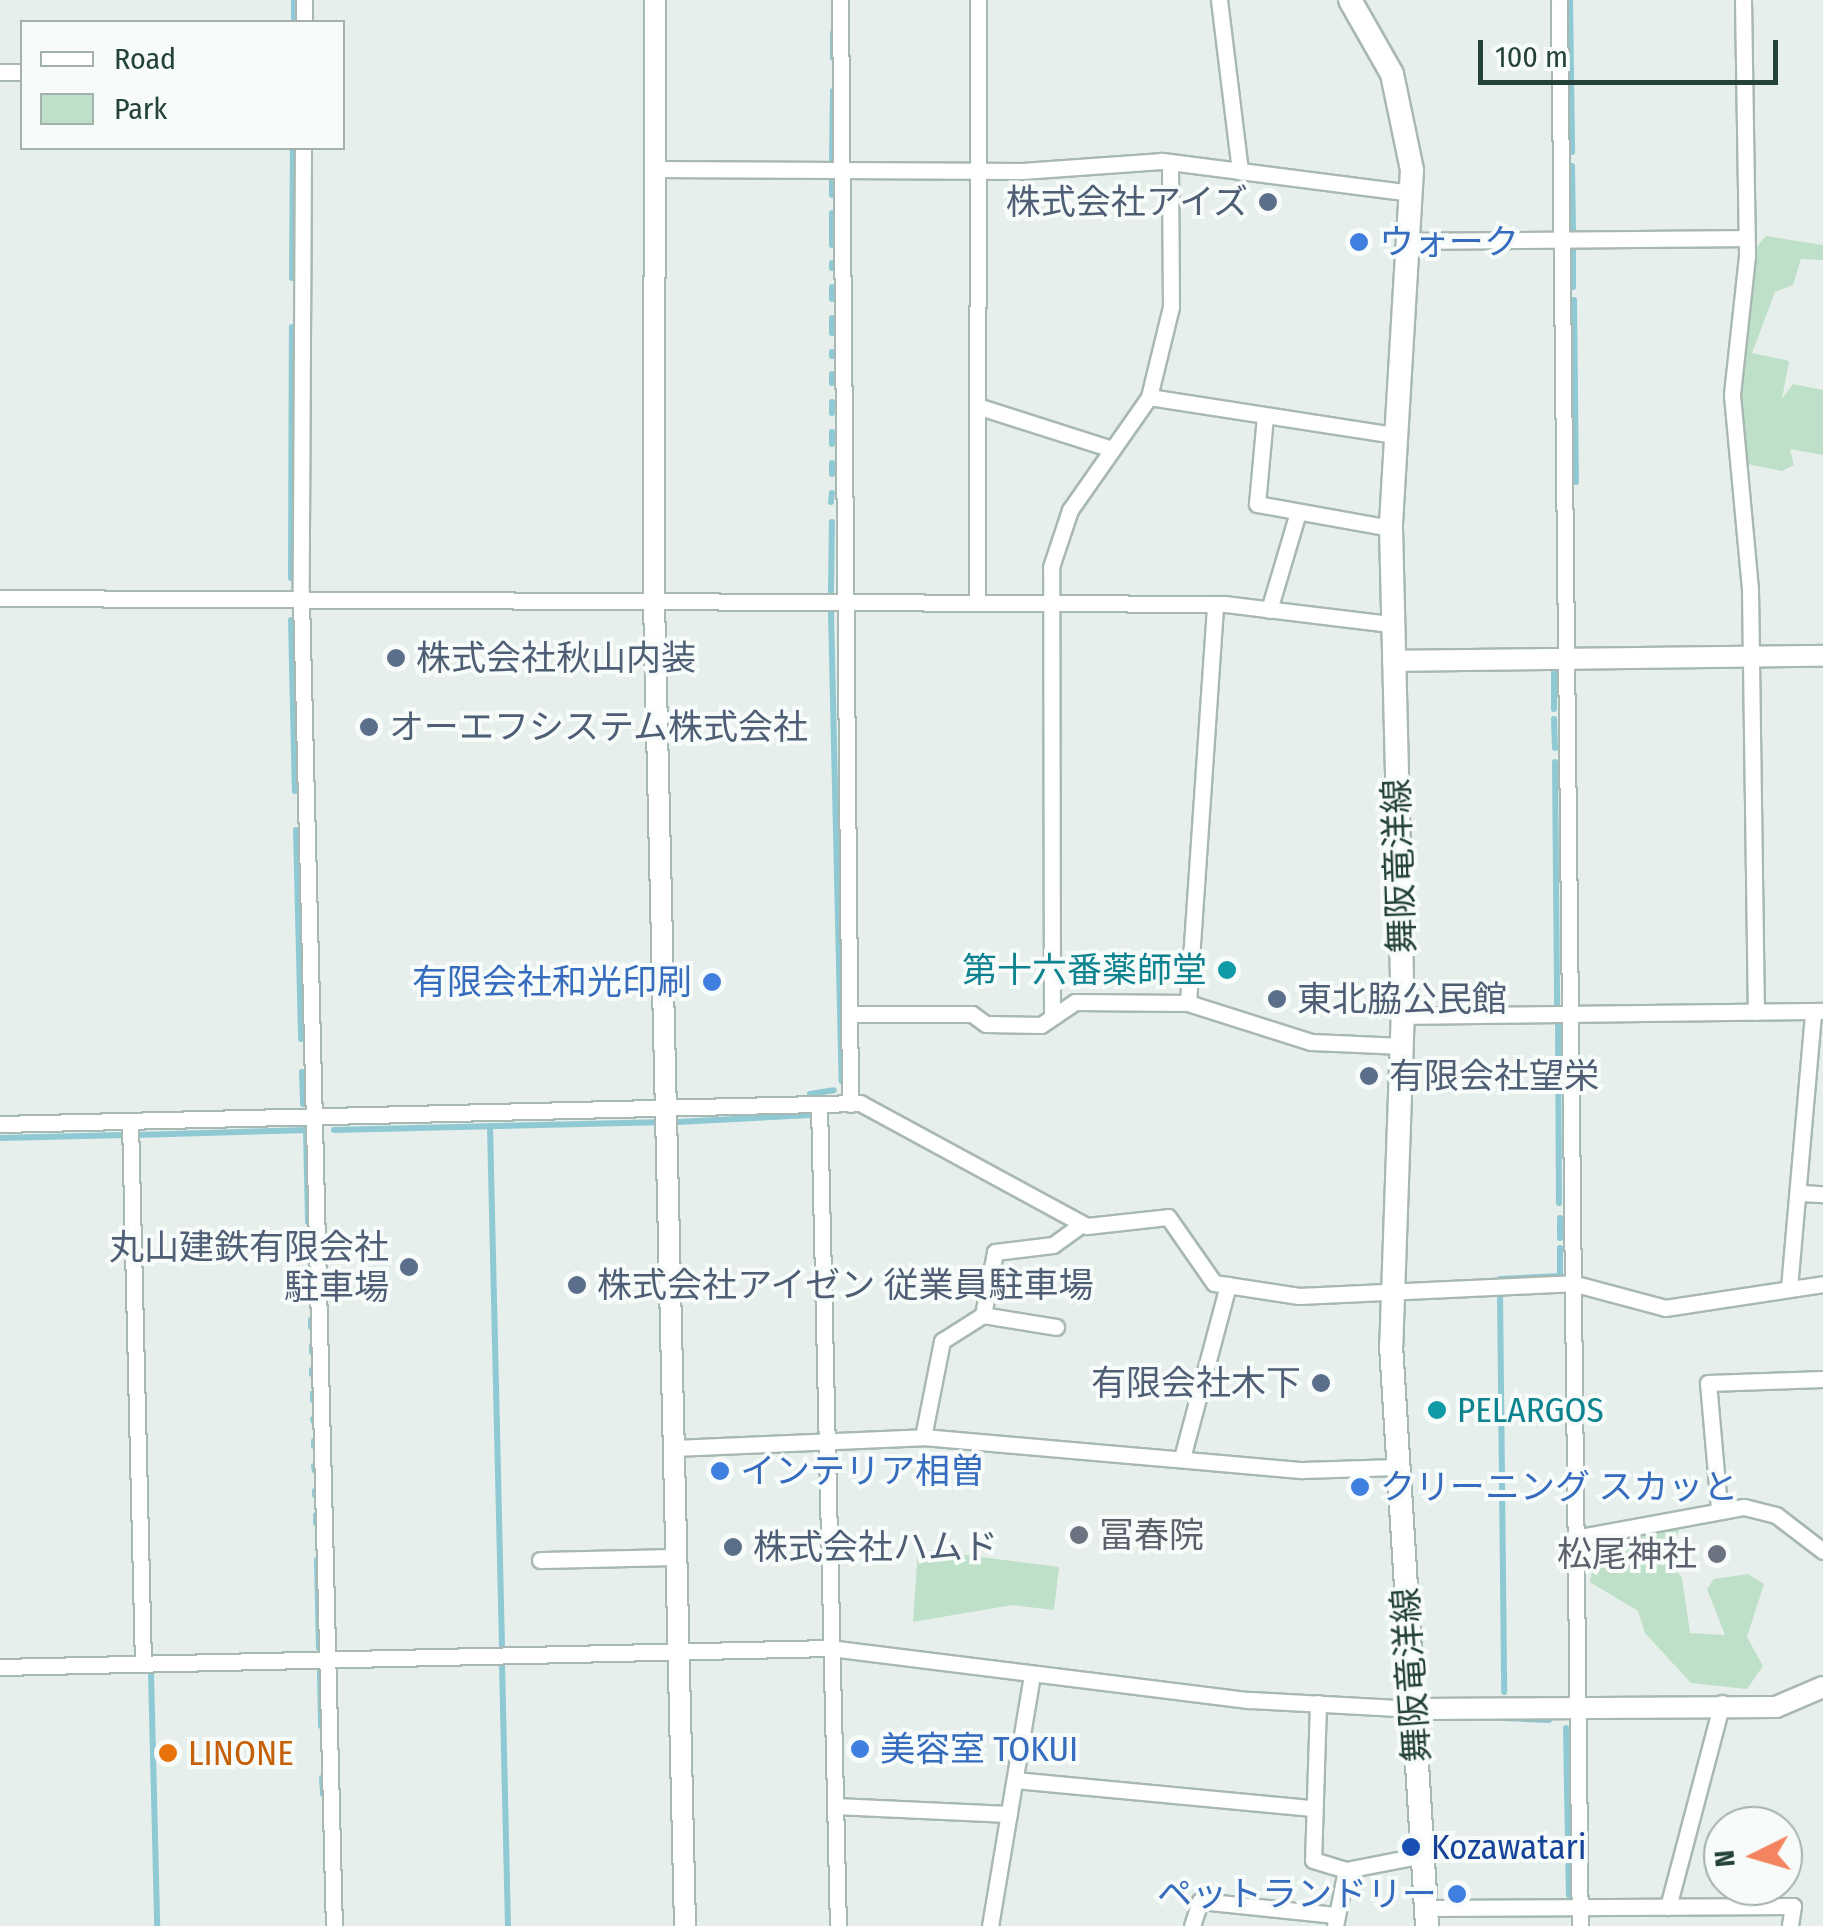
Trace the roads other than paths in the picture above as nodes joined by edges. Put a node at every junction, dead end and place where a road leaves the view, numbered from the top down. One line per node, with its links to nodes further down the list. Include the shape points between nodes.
1 (655, 0): 10 (street)
2 (840, 0): 11 (street)
3 (978, 0): 12 (street)
4 (1219, 0): 13 (street)
5 (1350, 0): 14 (main road, 舞阪竜洋線, via 1402,105)
6 (1558, 0): 17 (street)
7 (1744, 0): 15 (street)
8 (304, 150): 26 (street)
9 (1170, 162): 12 (street); 13 (street); 18 (street, via 1171,308)
10 (655, 170): 11 (street); 27 (street)
11 (840, 170): 12 (street); 28 (street)
12 (978, 170): 19 (street)
13 (1240, 172): 14 (street)
14 (1412, 192): 16 (main road, 舞阪竜洋線)
15 (1746, 238): 17 (street); 34 (street, via 1732,395)
16 (1410, 240): 17 (street); 21 (main road, 舞阪竜洋線)
17 (1561, 240): 36 (street)
18 (1149, 397): 20 (street); 22 (street)
19 (977, 406): 22 (street); 29 (street)
20 (1264, 416): 21 (street); 23 (street, via 1257,504)
21 (1395, 435): 24 (main road, 舞阪竜洋線)
22 (1112, 449): 30 (street, via 1063,525)
23 (1298, 512): 24 (street); 32 (street)
24 (1391, 528): 33 (main road, 舞阪竜洋線)
25 (0, 598): 26 (street)
26 (301, 600): 27 (street); 49 (street)
27 (654, 601): 28 (street); 48 (street)
28 (839, 602): 29 (street); 41 (street)
29 (977, 603): 30 (street)
30 (1048, 603): 31 (street); 43 (street)
31 (1215, 604): 32 (street); 38 (street)
32 (1269, 610): 33 (street)
33 (1391, 624): 37 (main road, 舞阪竜洋線)
34 (1751, 656): 35 (street); 36 (street); 40 (street)
35 (1823, 656)
36 (1566, 658): 37 (street); 42 (street)
37 (1392, 661): 44 (main road, 舞阪竜洋線)
38 (1188, 1003): 43 (street, via 1075,1002); 45 (street, via 1311,1042)
39 (1818, 1011): 40 (street); 52 (street)
40 (1756, 1012): 42 (street)
41 (848, 1014): 43 (street, via 972,1014 986,1024 1041,1026); 47 (street)
42 (1570, 1014): 44 (street); 55 (street)
43 (1052, 1015)
44 (1402, 1016): 45 (main road, 舞阪竜洋線)
45 (1402, 1046): 58 (main road, 舞阪竜洋線)
46 (819, 1104): 47 (street); 48 (street); 64 (street)
47 (850, 1104): 54 (street, via 1002,1173)
48 (666, 1108): 49 (street); 65 (street)
49 (314, 1116): 50 (street); 75 (street)
50 (130, 1121): 51 (street); 76 (street)
51 (0, 1124)
52 (1801, 1194): 53 (street); 59 (street)
53 (1823, 1194)
54 (1082, 1224): 57 (street, via 1168,1217 1207,1281); 60 (street, via 1054,1245 995,1252)
55 (1572, 1283): 58 (street); 59 (street, via 1665,1308); 69 (street)
56 (1823, 1284): 59 (street)
57 (1228, 1285): 58 (street, via 1300,1296); 66 (street)
58 (1392, 1287): 67 (main road, 舞阪竜洋線)
59 (1788, 1288)
60 (983, 1315): 61 (street); 63 (street, via 942,1342)
61 (1056, 1327)
62 (1823, 1379): 68 (street, via 1708,1384)
63 (922, 1437): 64 (street); 66 (street)
64 (826, 1441): 65 (street); 73 (street)
65 (674, 1448): 71 (street)
66 (1182, 1458): 67 (street)
67 (1396, 1467): 83 (main road, 舞阪竜洋線)
68 (1719, 1508): 69 (street); 70 (street, via 1769,1512)
69 (1575, 1538): 82 (street)
70 (1823, 1551)
71 (676, 1557): 72 (street); 74 (street)
72 (540, 1560)
73 (830, 1648): 74 (street); 78 (street); 85 (street)
74 (679, 1652): 75 (street); 95 (street)
75 (328, 1659): 76 (street); 94 (street)
76 (143, 1664): 77 (street)
77 (0, 1667)
78 (1032, 1674): 80 (street); 84 (street)
79 (1822, 1690): 81 (street, via 1792,1706)
80 (1318, 1703): 83 (street); 86 (street)
81 (1722, 1703): 82 (street); 90 (street)
82 (1576, 1706): 83 (street); 91 (street)
83 (1413, 1709): 88 (main road, 舞阪竜洋線)
84 (1015, 1780): 86 (street); 87 (street)
85 (835, 1806): 87 (street); 96 (street)
86 (1310, 1808): 89 (street, via 1314,1860)
87 (1009, 1814): 97 (street)
88 (1423, 1856): 89 (street); 92 (main road, 舞阪竜洋線)
89 (1346, 1870): 93 (street)
90 (1668, 1907): 91 (street); 100 (street, via 1793,1906)
91 (1580, 1908): 92 (street); 99 (street)
92 (1426, 1917)
93 (1335, 1920): 98 (street, via 1200,1902)
94 (334, 1926)
95 (685, 1926)
96 (838, 1926)
97 (990, 1926)
98 (1192, 1926)
99 (1580, 1926)
100 (1790, 1926)

